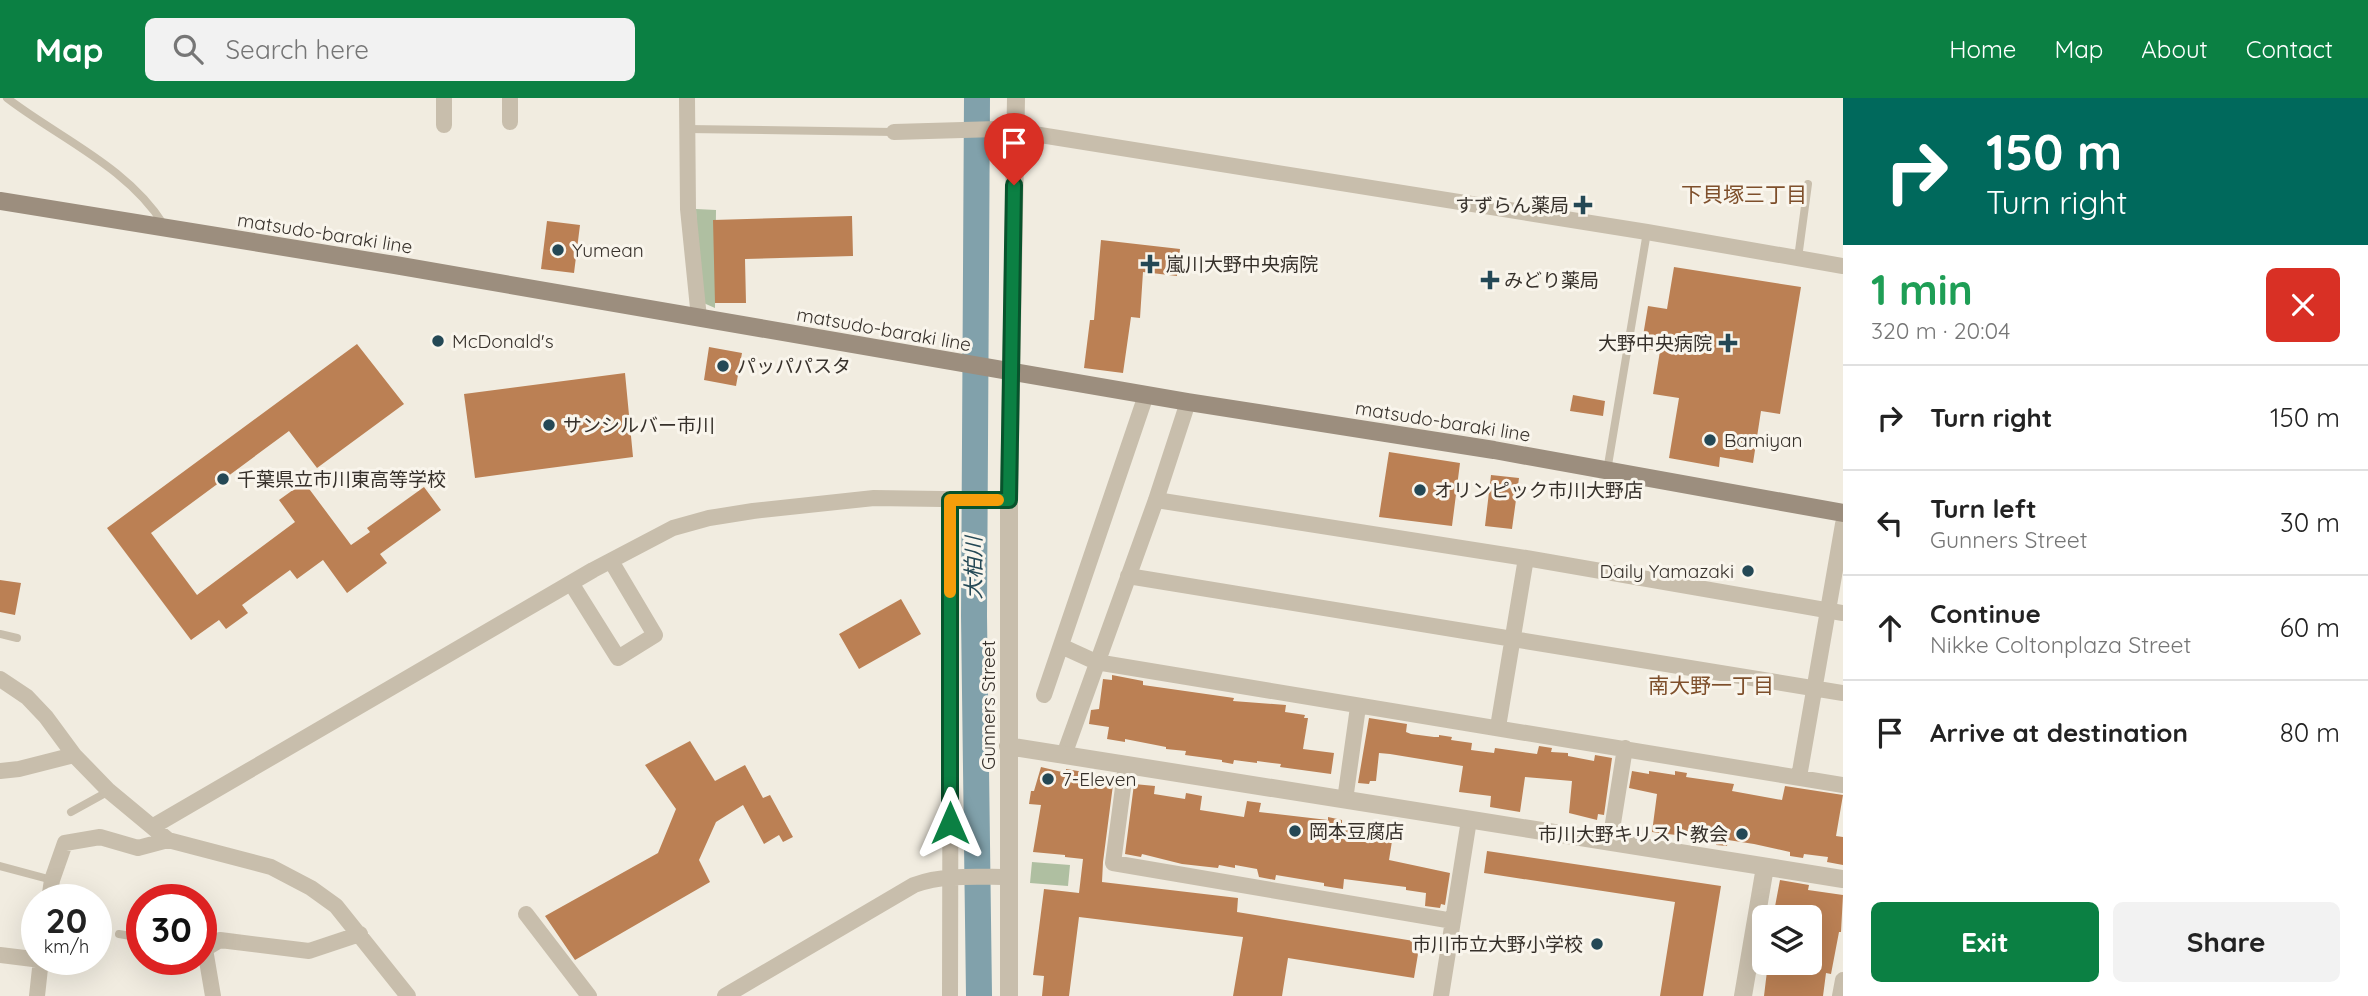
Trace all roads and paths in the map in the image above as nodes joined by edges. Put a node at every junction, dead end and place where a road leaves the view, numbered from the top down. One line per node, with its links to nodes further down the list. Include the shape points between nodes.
1 (7, 98): 13 (lane, via 90,153 136,191)
2 (444, 98): 7 (street)
3 (510, 98): 6 (street)
4 (687, 98): 8 (street)
5 (1016, 98): 9 (street, Gunners Street)
6 (510, 122)
7 (444, 125)
8 (686, 129): 10 (lane); 17 (street)
9 (1006, 130): 10 (street); 14 (street); 18 (street, Gunners Street)
10 (894, 132)
11 (1808, 184): 15 (lane)
12 (0, 201): 13 (main road, matsudo-baraki line)
13 (166, 229): 17 (main road, matsudo-baraki line)
14 (1647, 232): 15 (street); 21 (lane)
15 (1798, 258): 16 (street)
16 (1843, 266)
17 (699, 318): 18 (main road, matsudo-baraki line)
18 (1003, 371): 19 (main road, matsudo-baraki line); 23 (street, Gunners Street)
19 (1146, 395): 20 (main road, matsudo-baraki line); 35 (street)
20 (1188, 402): 21 (main road, matsudo-baraki line); 24 (street)
21 (1608, 471): 25 (main road, matsudo-baraki line)
22 (950, 500): 23 (street); 28 (street, via 874,498 709,518 673,528); 60 (street)
23 (1009, 500): 43 (street, Gunners Street)
24 (1156, 500): 27 (street); 29 (street)
25 (1843, 513)
26 (1843, 524): 31 (street)
27 (1525, 558): 31 (street); 33 (street)
28 (611, 561): 30 (street); 30 (street, via 655,635 618,658)
29 (1128, 576): 33 (street); 36 (street)
30 (571, 583): 55 (street)
31 (1835, 611): 38 (street)
32 (0, 634): 34 (lane)
33 (1513, 638): 38 (street); 42 (street)
34 (17, 639)
35 (1061, 646): 36 (street); 40 (street)
36 (1096, 662): 41 (street); 46 (street)
37 (0, 679): 45 (street, via 27,697)
38 (1814, 688): 39 (street); 49 (street)
39 (1843, 693)
40 (1044, 695)
41 (1358, 707): 42 (street); 52 (street)
42 (1497, 727): 44 (street)
43 (1008, 746): 46 (street); 61 (street, Gunners Street)
44 (1625, 748): 49 (street); 57 (street)
45 (74, 755): 48 (street); 51 (street)
46 (1064, 755): 47 (street)
47 (1126, 765): 52 (street); 66 (street, via 1113,863)
48 (0, 771)
49 (1799, 777): 50 (street)
50 (1843, 785)
51 (108, 791): 53 (lane); 55 (street)
52 (1345, 800): 54 (street)
53 (71, 812)
54 (1469, 820): 57 (street); 66 (street)
55 (152, 827): 56 (street)
56 (169, 839): 63 (street, via 138,848 100,836 65,843); 68 (street, via 271,867 336,906)
57 (1610, 842): 59 (street)
58 (0, 866): 63 (lane)
59 (1765, 867): 62 (street); 84 (street)
60 (949, 877): 61 (street); 80 (street, via 914,885); 81 (street)
61 (1009, 877): 82 (street, Gunners Street)
62 (1843, 879)
63 (52, 880): 64 (street)
64 (52, 884)
65 (526, 914): 79 (street)
66 (1453, 922): 83 (street)
67 (119, 934): 69 (lane)
68 (360, 934): 70 (street, via 309,951); 78 (street)
69 (126, 935)
70 (217, 942)
71 (0, 955): 72 (street)
72 (21, 957)
73 (39, 975): 76 (street)
74 (209, 975): 77 (street)
75 (1843, 980): 85 (street)
76 (37, 996)
77 (213, 996)
78 (408, 996)
79 (589, 996)
80 (725, 996)
81 (950, 996)
82 (1009, 996)
83 (1441, 996)
84 (1743, 996)
85 (1840, 996)

